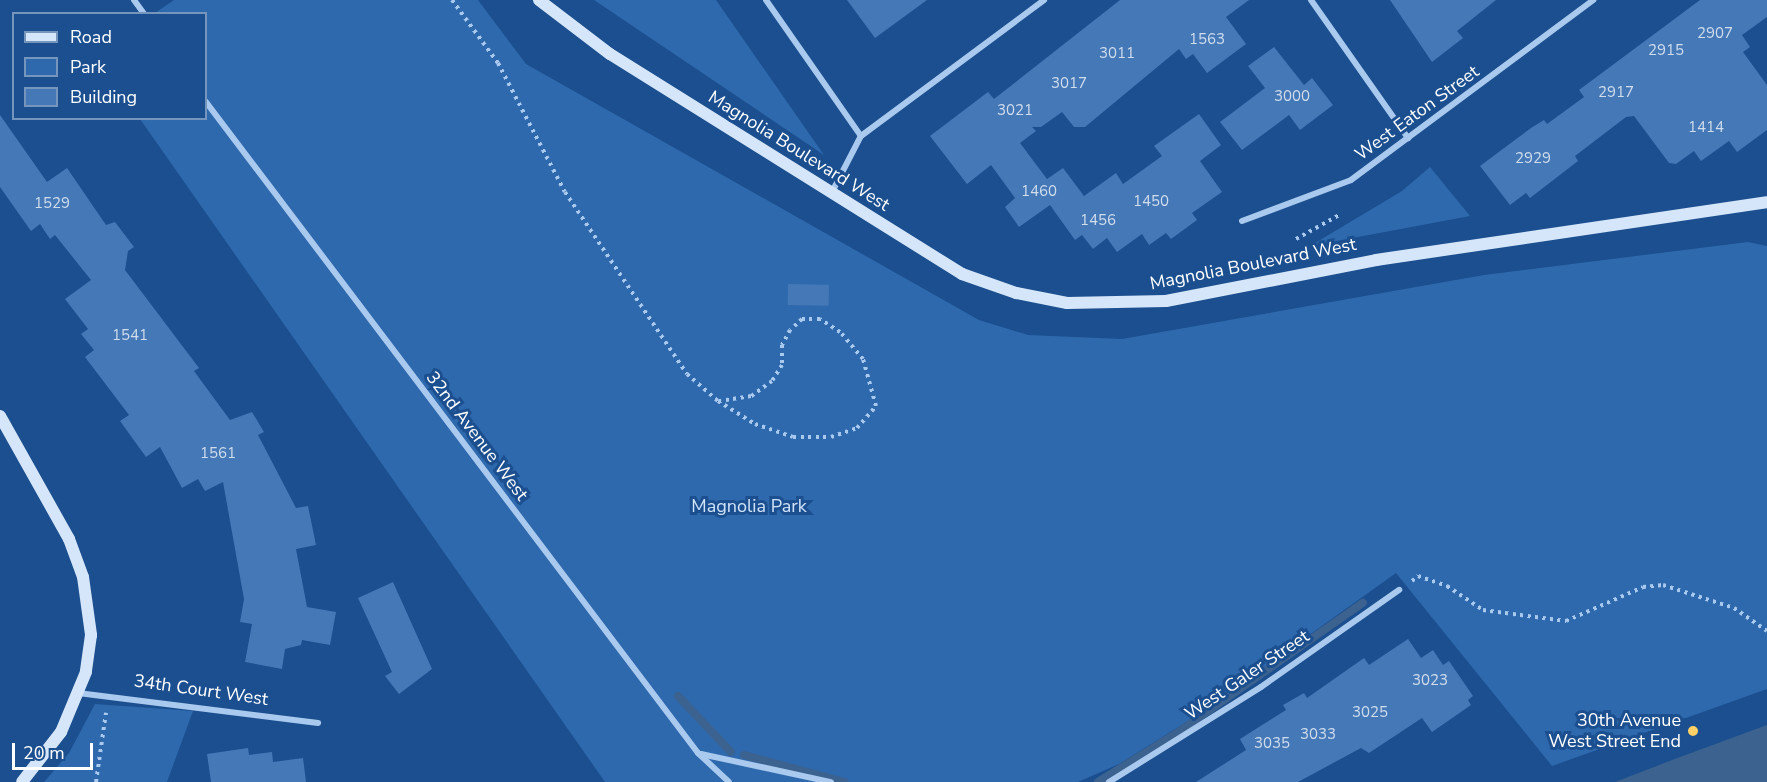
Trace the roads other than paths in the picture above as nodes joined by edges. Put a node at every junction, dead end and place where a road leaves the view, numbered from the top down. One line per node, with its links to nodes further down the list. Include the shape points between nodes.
1 (539, 0): 9 (main road, Magnolia Boulevard West, via 610,54)
2 (766, 0): 7 (street)
3 (1044, 0): 7 (street)
4 (1311, 0): 8 (street)
5 (1593, 0): 8 (street, West Eaton Street)
6 (207, 103): 16 (street, 32nd Avenue West)
7 (861, 136): 9 (street)
8 (1408, 138): 11 (street, West Eaton Street, via 1351,180)
9 (831, 194): 10 (main road, Magnolia Boulevard West, via 962,274 1019,294 1067,303 1119,304 1166,301 1376,260)
10 (1767, 202)
11 (1242, 221)
12 (0, 416): 14 (main road, via 66,532 83,578 90,653)
13 (1399, 590): 20 (street, West Galer Street, via 1261,687)
14 (78, 693): 15 (street, 34th Court West); 17 (main road, via 61,732)
15 (318, 723)
16 (698, 753): 18 (street, 32nd Avenue West); 19 (street)
17 (22, 782)
18 (729, 782)
19 (831, 782)
20 (1109, 782)

